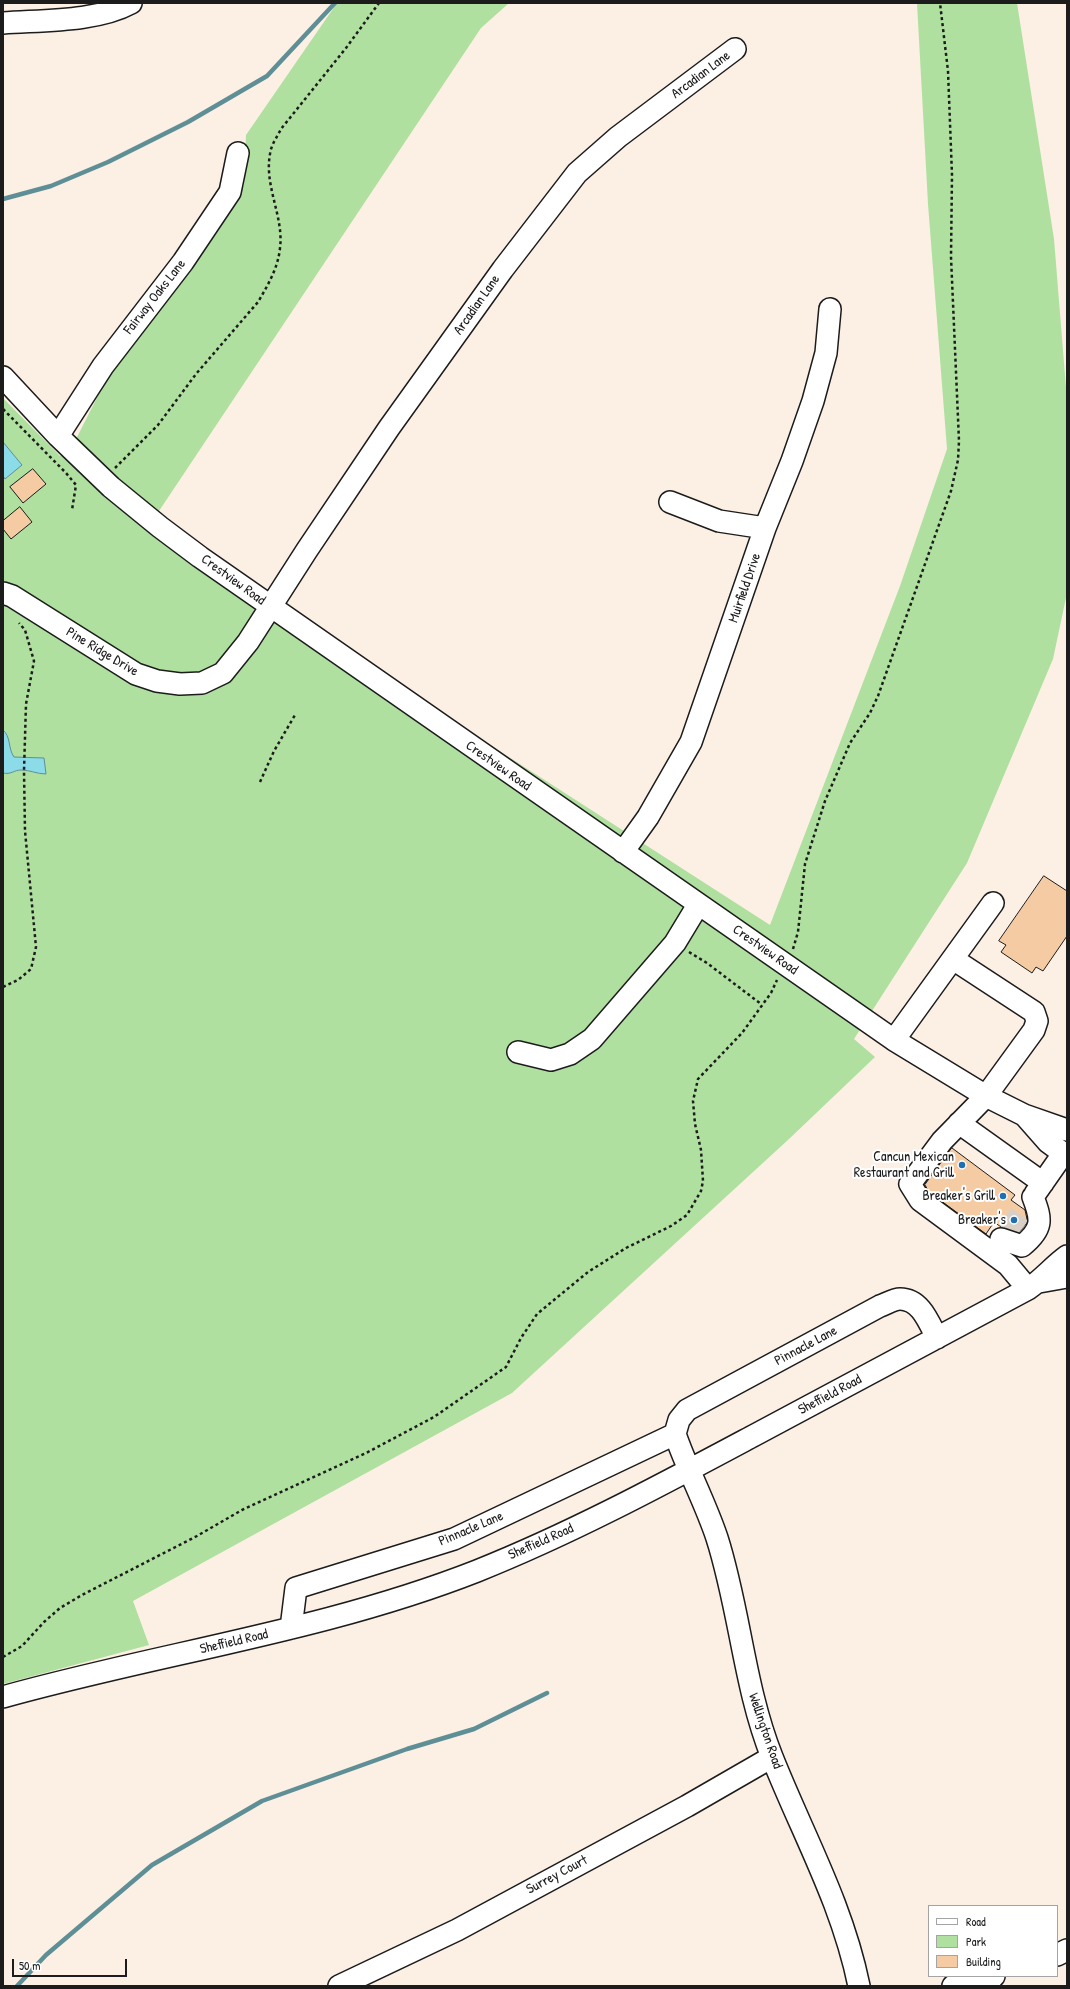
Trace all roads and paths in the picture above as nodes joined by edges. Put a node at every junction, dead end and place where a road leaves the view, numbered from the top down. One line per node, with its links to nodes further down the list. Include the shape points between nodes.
1 (132, 3): 3 (street, via 97,16)
2 (379, 3): 10 (path, via 281,129 274,142 269,170 280,232 280,248 271,279 262,296 196,374 158,425 109,474)
3 (3, 23)
4 (736, 49): 16 (street, Arcadian Lane, via 618,137 577,173 503,269 389,428)
5 (238, 152): 9 (street, Fairway Oaks Lane, via 230,192 183,262 103,366)
6 (830, 309): 14 (street, Muirfield Drive, via 826,353 813,401)
7 (3, 377): 9 (street, Crestview Road)
8 (3, 409): 11 (path)
9 (58, 436): 10 (street, Crestview Road)
10 (100, 476): 11 (path, via 82,480); 16 (street, Crestview Road, via 160,527)
11 (76, 485): 13 (path)
12 (670, 502): 14 (street, via 719,521)
13 (72, 510)
14 (765, 528): 20 (street, Muirfield Drive, via 692,742 648,817)
15 (3, 593): 16 (street, Pine Ridge Drive, via 12,596 136,674 157,681 180,684 202,683 223,673 248,642)
16 (270, 607): 20 (street, Crestview Road)
17 (15, 620): 25 (path, via 25,630 34,661 26,704 24,771 25,832 35,956 25,974)
18 (295, 715): 19 (path)
19 (260, 782)
20 (623, 852): 22 (street, Crestview Road)
21 (993, 903): 24 (street)
22 (698, 905): 23 (street); 27 (street, Crestview Road)
23 (675, 943): 26 (path, via 707,963); 28 (street, via 592,1039 570,1054 551,1060)
24 (953, 959): 27 (street); 29 (street, via 1034,1012 1037,1021 1034,1030)
25 (3, 987)
26 (761, 1004)
27 (894, 1040): 29 (street, Crestview Road)
28 (518, 1052)
29 (986, 1096): 30 (street, Crestview Road); 31 (street)
30 (1024, 1115): 32 (street, Crestview Road); 33 (street, Crestview Road, via 1048,1142)
31 (959, 1123): 34 (street); 35 (street, via 942,1140 910,1184 920,1200)
32 (1067, 1130)
33 (1065, 1155): 34 (street)
34 (1033, 1196): 35 (street, via 1040,1216 1037,1230 1030,1240 1022,1246)
35 (1000, 1241): 38 (street, via 1008,1265)
36 (1067, 1256): 38 (street, Sheffield Road)
37 (1067, 1277): 38 (street, Sheffield Road)
38 (1034, 1285): 39 (street, Sheffield Road)
39 (937, 1338): 40 (street, Pinnacle Lane, via 921,1308 900,1298 880,1306 688,1410 679,1420); 41 (street, Sheffield Road)
40 (675, 1434): 41 (street); 42 (street, Pinnacle Lane, via 454,1539 296,1588)
41 (690, 1470): 42 (street, Sheffield Road, via 561,1534 478,1570 416,1593); 44 (street, Wellington Road, via 717,1538 751,1691)
42 (291, 1628): 43 (street, Sheffield Road)
43 (3, 1697)
44 (772, 1757): 48 (street, Surrey Court, via 687,1806 457,1930); 49 (street, Wellington Road, via 826,1879 853,1957)
45 (1067, 1950): 46 (street)
46 (1058, 1954)
47 (990, 1977): 50 (street)
48 (339, 1986)
49 (859, 1986)
50 (953, 1986)

